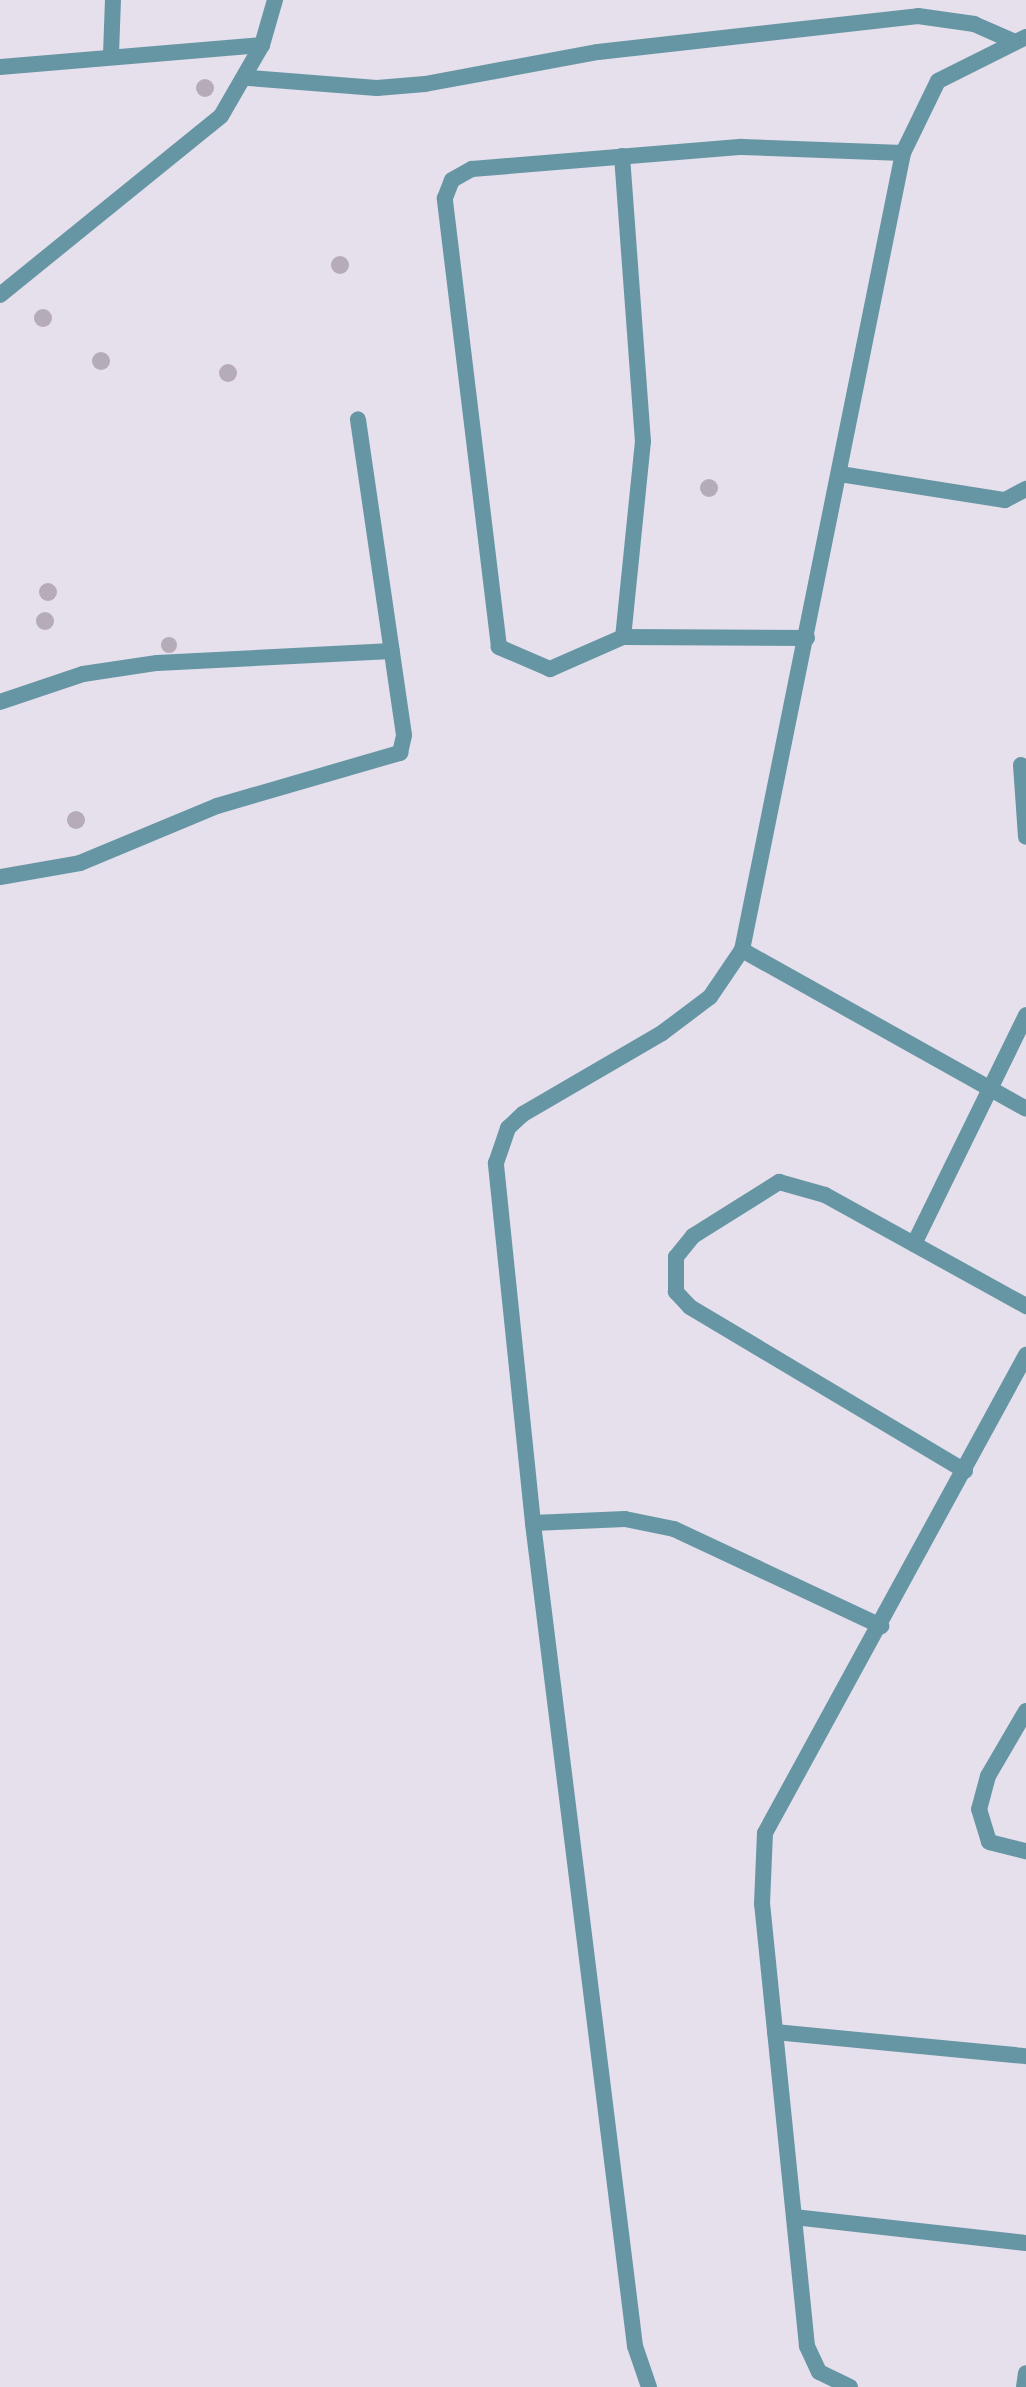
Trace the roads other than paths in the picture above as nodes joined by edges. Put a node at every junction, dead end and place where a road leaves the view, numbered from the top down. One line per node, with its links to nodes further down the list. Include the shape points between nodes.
1 (113, 0): 5 (street)
2 (275, 0): 4 (street)
3 (1020, 40): 7 (street, via 974,24 918,16 626,48 425,84 377,88); 8 (street, via 938,81)
4 (262, 45): 5 (street, via 204,55); 7 (street)
5 (111, 54): 6 (street)
6 (0, 67)
7 (249, 78): 10 (street, via 221,116)
8 (903, 153): 9 (street, via 742,147); 12 (street)
9 (622, 156): 14 (street, via 643,441); 14 (street, via 472,169 452,180 443,219 499,647 550,669)
10 (0, 295)
11 (358, 419): 16 (street)
12 (840, 474): 13 (street, via 1005,500); 15 (street)
13 (1026, 489)
14 (623, 637): 15 (street)
15 (807, 638): 21 (street)
16 (392, 651): 17 (street, via 157,663 83,674); 20 (street, via 404,735 397,756 217,806 80,863)
17 (0, 702)
18 (1021, 765): 19 (street)
19 (1026, 837)
20 (0, 877)
21 (742, 950): 23 (street); 29 (street, via 710,997 640,1047 523,1114 500,1143 496,1187)
22 (1026, 1015): 23 (street)
23 (993, 1090): 24 (street); 25 (street)
24 (1026, 1109)
25 (914, 1244): 26 (street); 28 (street, via 825,1195 779,1182 693,1236 676,1257 676,1292 711,1323)
26 (1026, 1306)
27 (1026, 1355): 28 (street)
28 (965, 1471): 30 (street)
29 (533, 1523): 30 (street, via 625,1519 674,1529); 38 (street, via 635,2346)
30 (881, 1626): 33 (street, via 765,1833 761,1883)
31 (1026, 1711): 32 (street, via 988,1776 979,1809 989,1842)
32 (1026, 1851)
33 (775, 2032): 34 (street); 35 (street)
34 (1026, 2056)
35 (794, 2217): 36 (street); 39 (street, via 807,2346 819,2372)
36 (1026, 2243)
37 (1026, 2373): 40 (street)
38 (649, 2387)
39 (850, 2387)
40 (1024, 2387)

